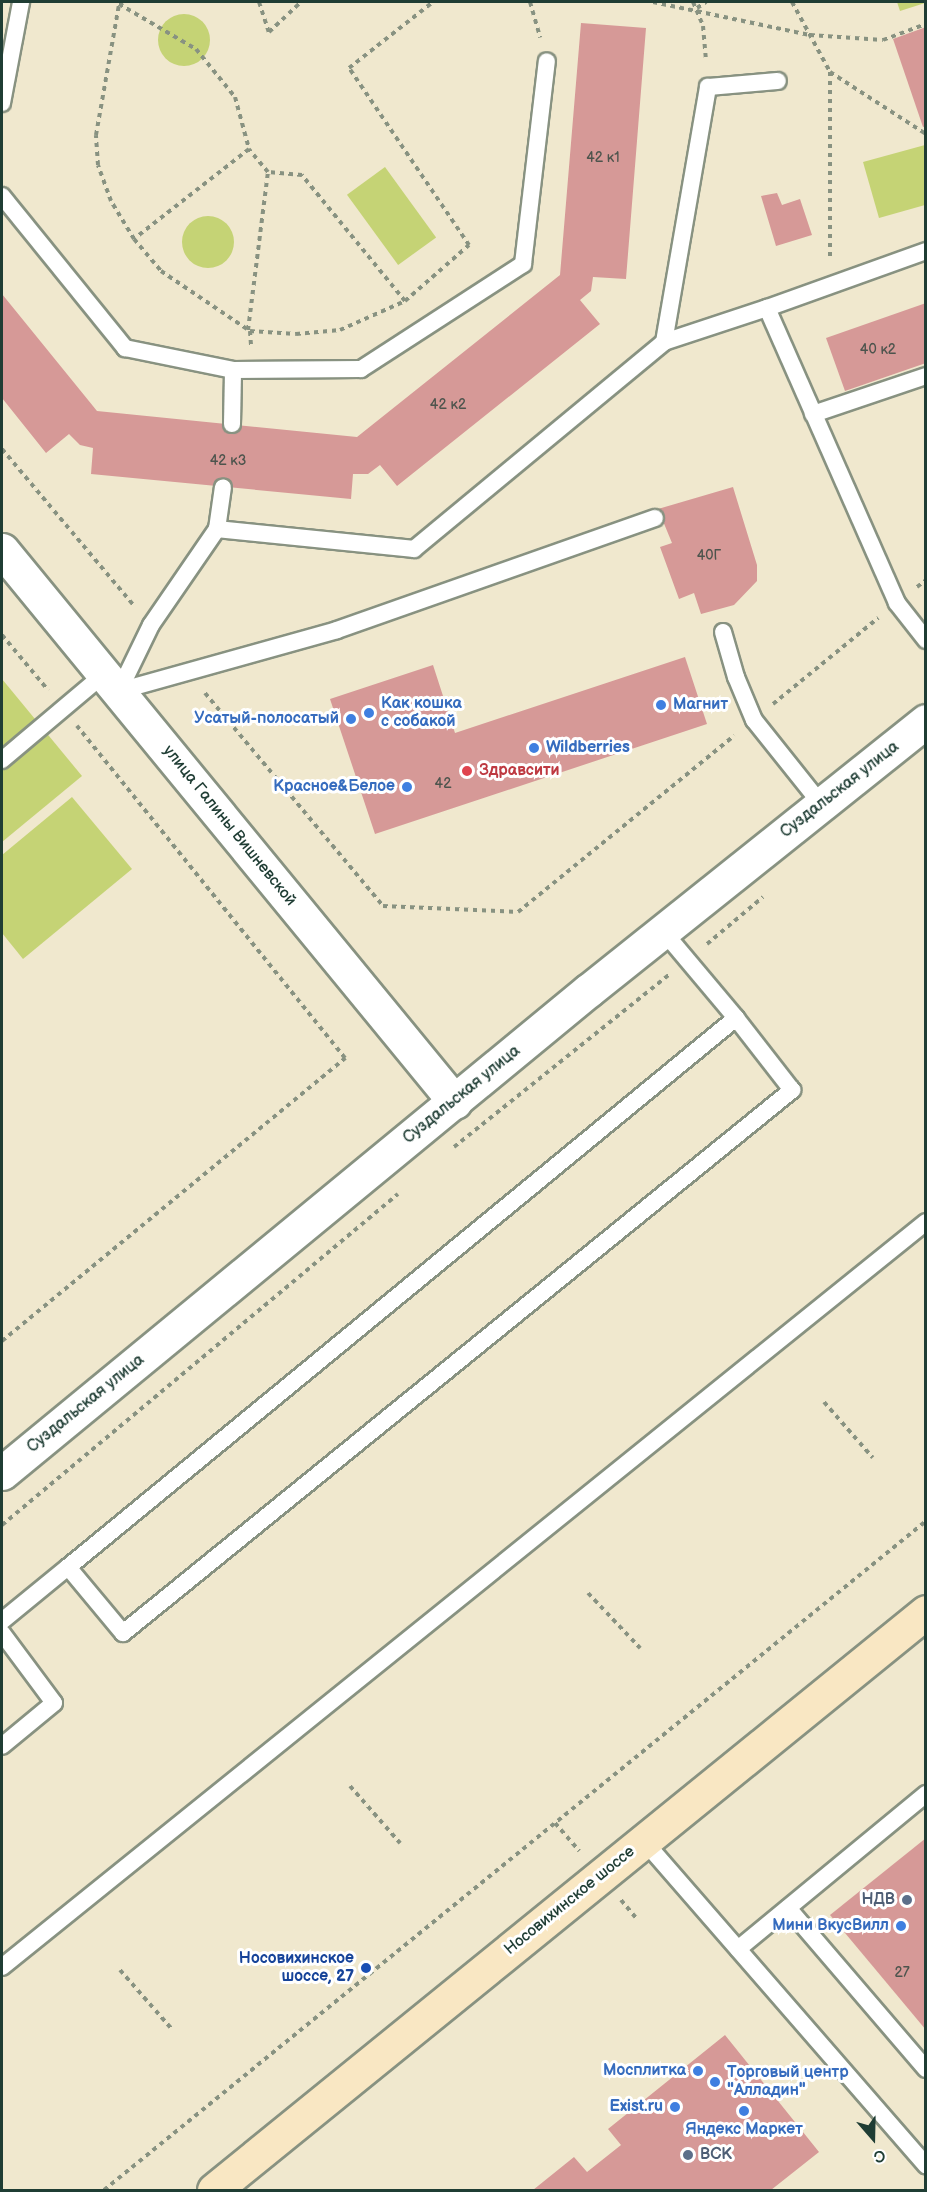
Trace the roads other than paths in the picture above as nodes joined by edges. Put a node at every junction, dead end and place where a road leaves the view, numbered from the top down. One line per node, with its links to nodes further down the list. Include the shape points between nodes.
1 (21, 2): 4 (lane)
2 (547, 61): 9 (lane, via 523,264 361,369)
3 (778, 81): 8 (lane, via 708,87)
4 (2, 103)
5 (2, 196): 9 (lane, via 125,348)
6 (926, 251): 7 (lane)
7 (767, 308): 8 (lane); 11 (lane)
8 (664, 342): 15 (lane, via 414,549)
9 (233, 370): 12 (lane)
10 (926, 376): 11 (lane)
11 (813, 414): 18 (lane, via 897,603)
12 (232, 424)
13 (224, 487): 15 (lane)
14 (655, 518): 19 (lane, via 337,630 188,672)
15 (217, 529): 19 (lane)
16 (2, 550): 19 (street, улица Галины Вишневской)
17 (723, 632): 22 (lane, via 754,720)
18 (926, 640)
19 (112, 682): 21 (lane, via 63,708); 25 (street, улица Галины Вишневской)
20 (926, 721): 22 (street, Суздальская улица)
21 (2, 760)
22 (821, 804): 23 (street, Суздальская улица)
23 (663, 931): 24 (lane); 25 (street, Суздальская улица)
24 (736, 1018): 28 (lane); 28 (lane, via 792,1090 123,1633)
25 (455, 1102): 27 (street, Суздальская улица)
26 (926, 1222): 37 (lane)
27 (2, 1473)
28 (68, 1567): 30 (lane)
29 (926, 1612): 34 (main road, Носовихинское шоссе)
30 (2, 1621)
31 (2, 1633): 32 (lane, via 54,1703)
32 (2, 1746)
33 (926, 1794): 35 (lane)
34 (644, 1841): 36 (lane); 40 (main road, Носовихинское шоссе)
35 (788, 1908): 36 (lane); 38 (lane)
36 (738, 1949): 39 (lane)
37 (2, 1967)
38 (926, 2069)
39 (926, 2164)
40 (214, 2190)

